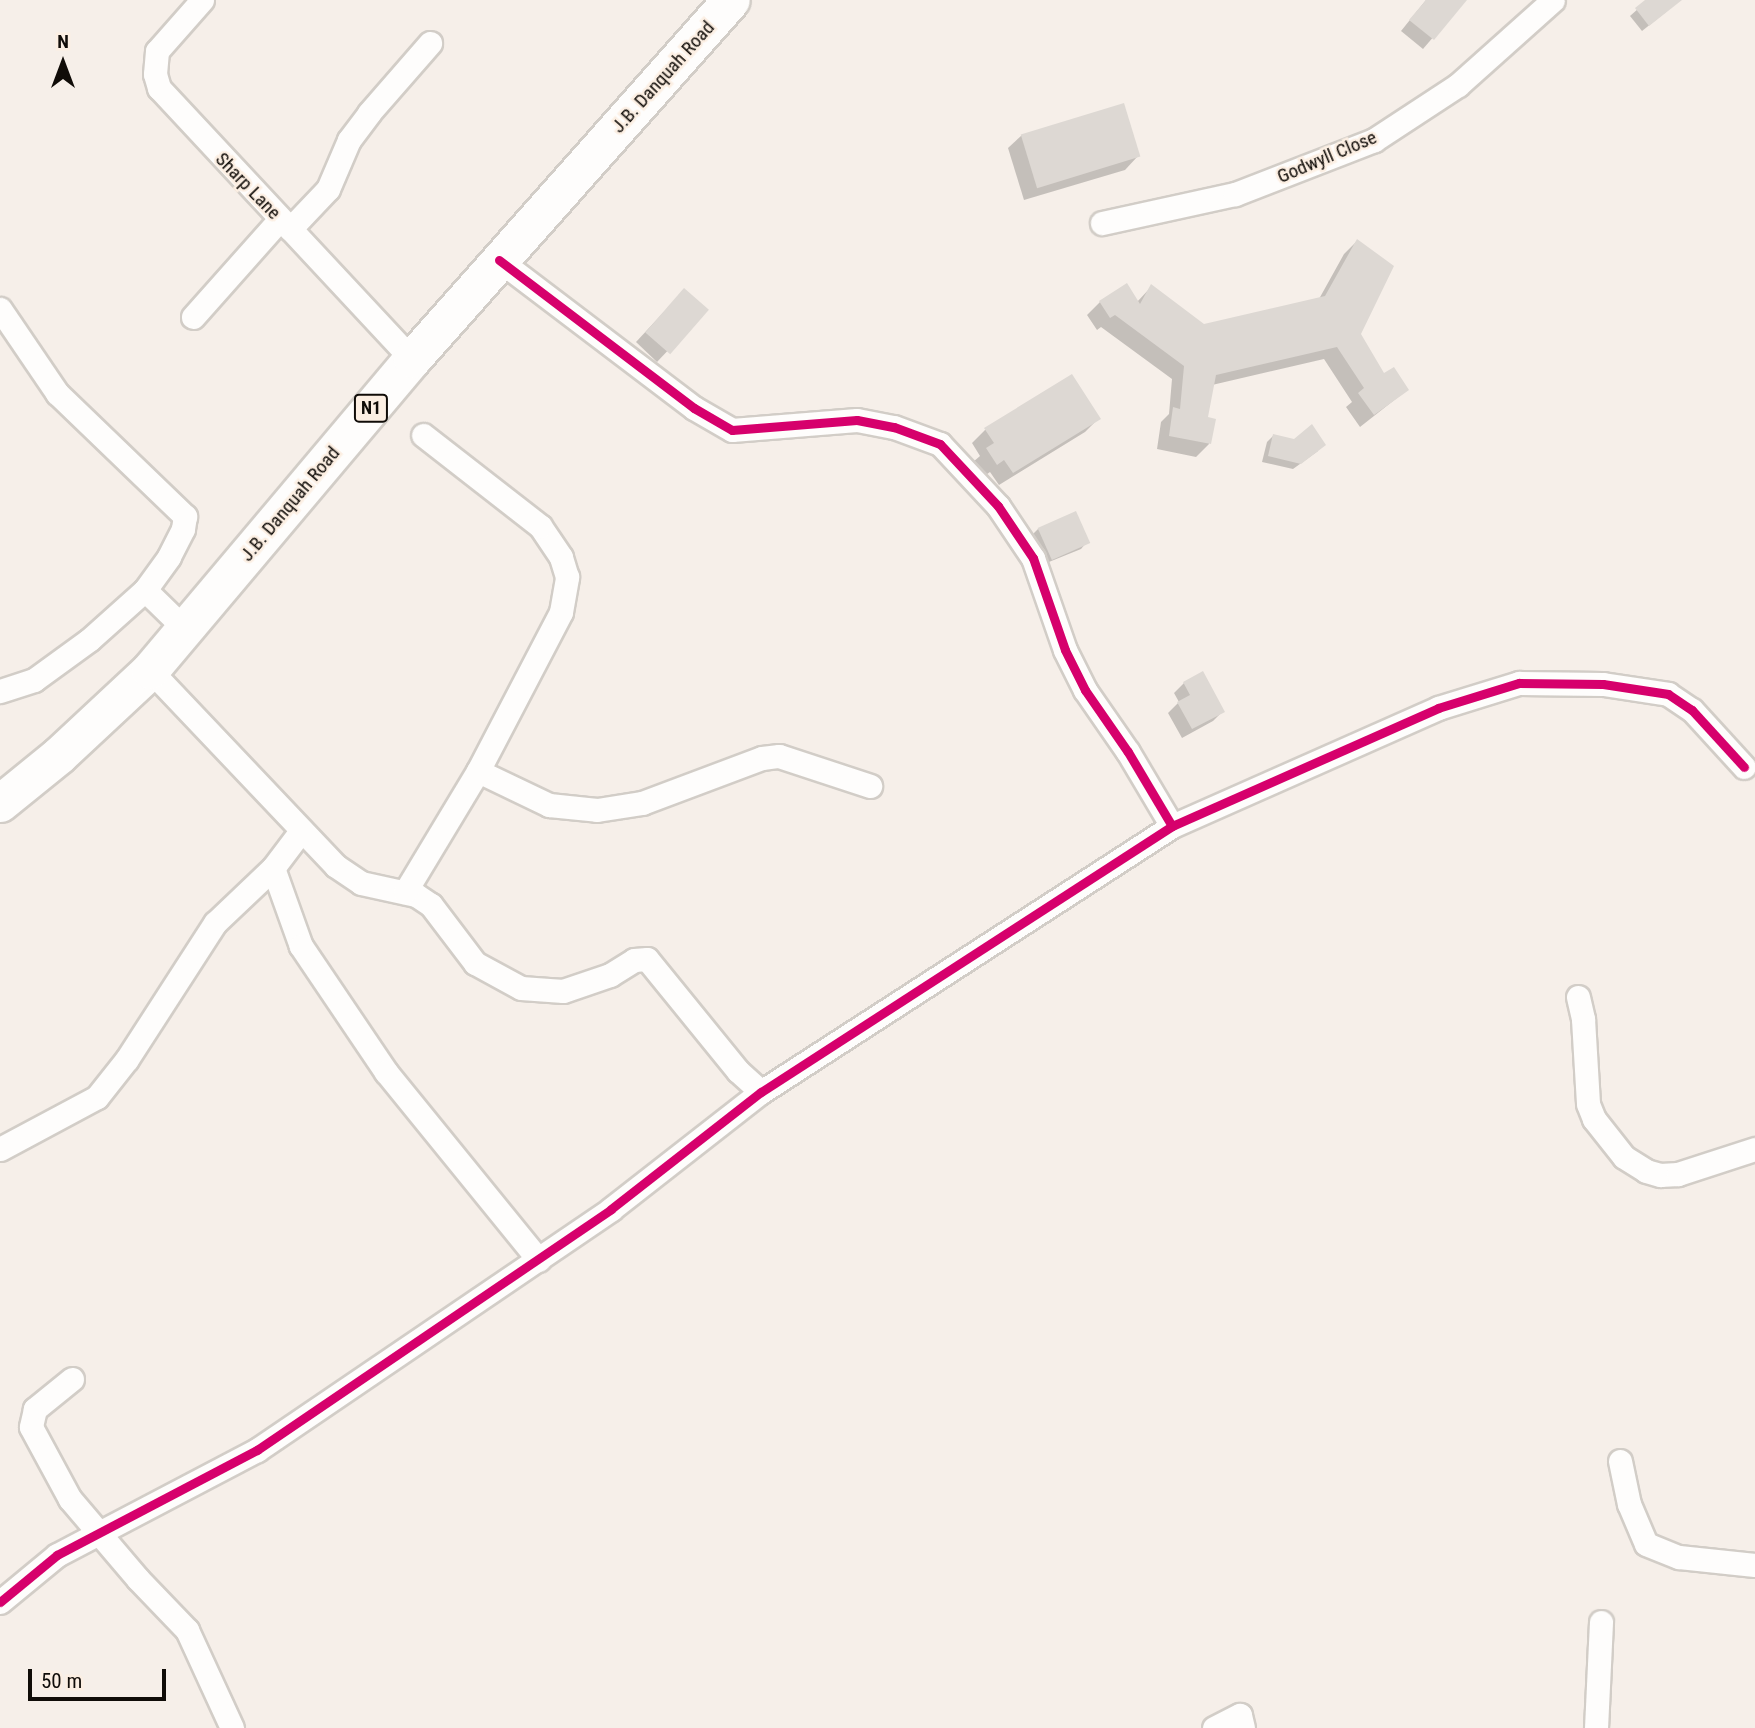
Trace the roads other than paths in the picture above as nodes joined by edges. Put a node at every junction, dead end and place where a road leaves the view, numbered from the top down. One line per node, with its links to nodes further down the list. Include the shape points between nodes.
1 (202, 0): 6 (street, Sharp Lane, via 157,51 159,88)
2 (731, 0): 7 (highway, J.B. Danquah Road / N1)
3 (1553, 0): 5 (street, Godwyll Close, via 1458,85 1374,140 1235,194)
4 (430, 43): 6 (street, via 349,140 328,189)
5 (1102, 223)
6 (285, 224): 9 (street); 10 (street, Sharp Lane)
7 (499, 260): 10 (highway, J.B. Danquah Road / N1); 20 (street, via 694,408 732,430 858,420 940,444 999,506 1033,558 1065,650 1085,690)
8 (0, 309): 12 (street, via 57,393 185,516 169,557)
9 (193, 317)
10 (412, 359): 13 (highway, J.B. Danquah Road / N1)
11 (423, 435): 17 (street, via 540,526 561,557 567,577 561,612)
12 (145, 590): 13 (street); 15 (street, via 89,640 34,680)
13 (186, 631): 14 (highway, J.B. Danquah Road / N1)
14 (150, 670): 19 (highway, J.B. Danquah Road / N1); 21 (street)
15 (0, 691)
16 (1744, 767): 20 (street, via 1692,710 1668,694 1603,684 1519,683 1438,708)
17 (478, 771): 18 (street, via 549,805 597,810 642,803 762,758 779,756); 23 (street)
18 (870, 786)
19 (0, 803)
20 (1172, 826): 25 (street)
21 (301, 831): 22 (street); 23 (street, via 336,866 361,883)
22 (273, 868): 26 (street, via 215,923 127,1059 97,1097); 28 (street, via 301,946 386,1072)
23 (405, 892): 25 (street, via 431,905 475,963 521,988 563,991 610,975 634,960 647,959)
24 (1578, 998): 27 (street, via 1588,1104 1624,1157 1646,1171 1678,1174)
25 (761, 1092): 28 (street)
26 (0, 1149)
27 (1755, 1149)
28 (539, 1260): 31 (street, via 257,1450)
29 (72, 1379): 31 (street, via 34,1409 31,1427 70,1499)
30 (1620, 1461): 32 (street, via 1629,1504 1646,1544 1679,1557)
31 (100, 1530): 33 (street, via 57,1555); 35 (street, via 187,1630)
32 (1755, 1564)
33 (0, 1602)
34 (1601, 1622): 38 (street)
35 (232, 1728)
36 (1214, 1728): 37 (street, via 1240,1715)
37 (1242, 1728)
38 (1596, 1728)

